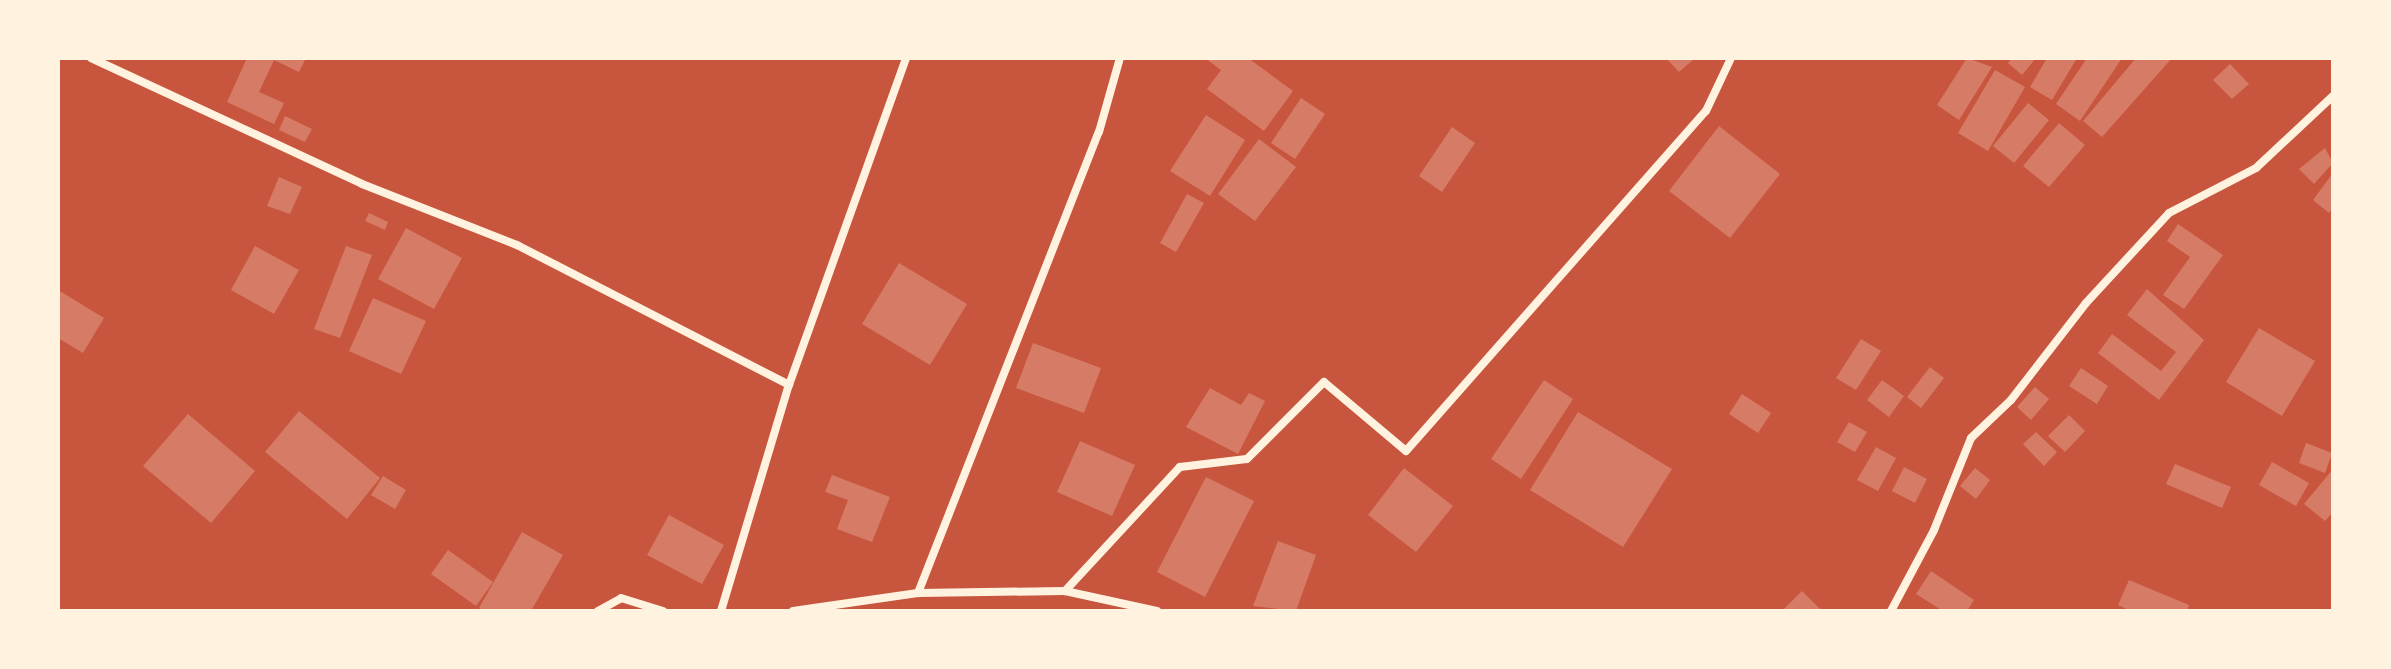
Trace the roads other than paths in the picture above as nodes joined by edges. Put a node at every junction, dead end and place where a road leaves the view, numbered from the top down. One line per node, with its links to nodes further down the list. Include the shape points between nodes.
1 (91, 58): 6 (street, via 362,184 517,245)
2 (906, 58): 6 (street)
3 (1120, 58): 8 (street, via 1099,132)
4 (1731, 58): 7 (street, via 1706,111 1406,451 1324,382 1247,459 1180,467)
5 (2333, 96): 14 (street, via 2256,168 2169,213 2086,303 2011,400 1971,438 1934,530)
6 (789, 385): 11 (street)
7 (1065, 591): 8 (street); 13 (street)
8 (918, 593): 12 (street)
9 (598, 611): 10 (street, via 621,598)
10 (663, 611)
11 (721, 611)
12 (793, 611)
13 (1157, 611)
14 (1891, 611)

